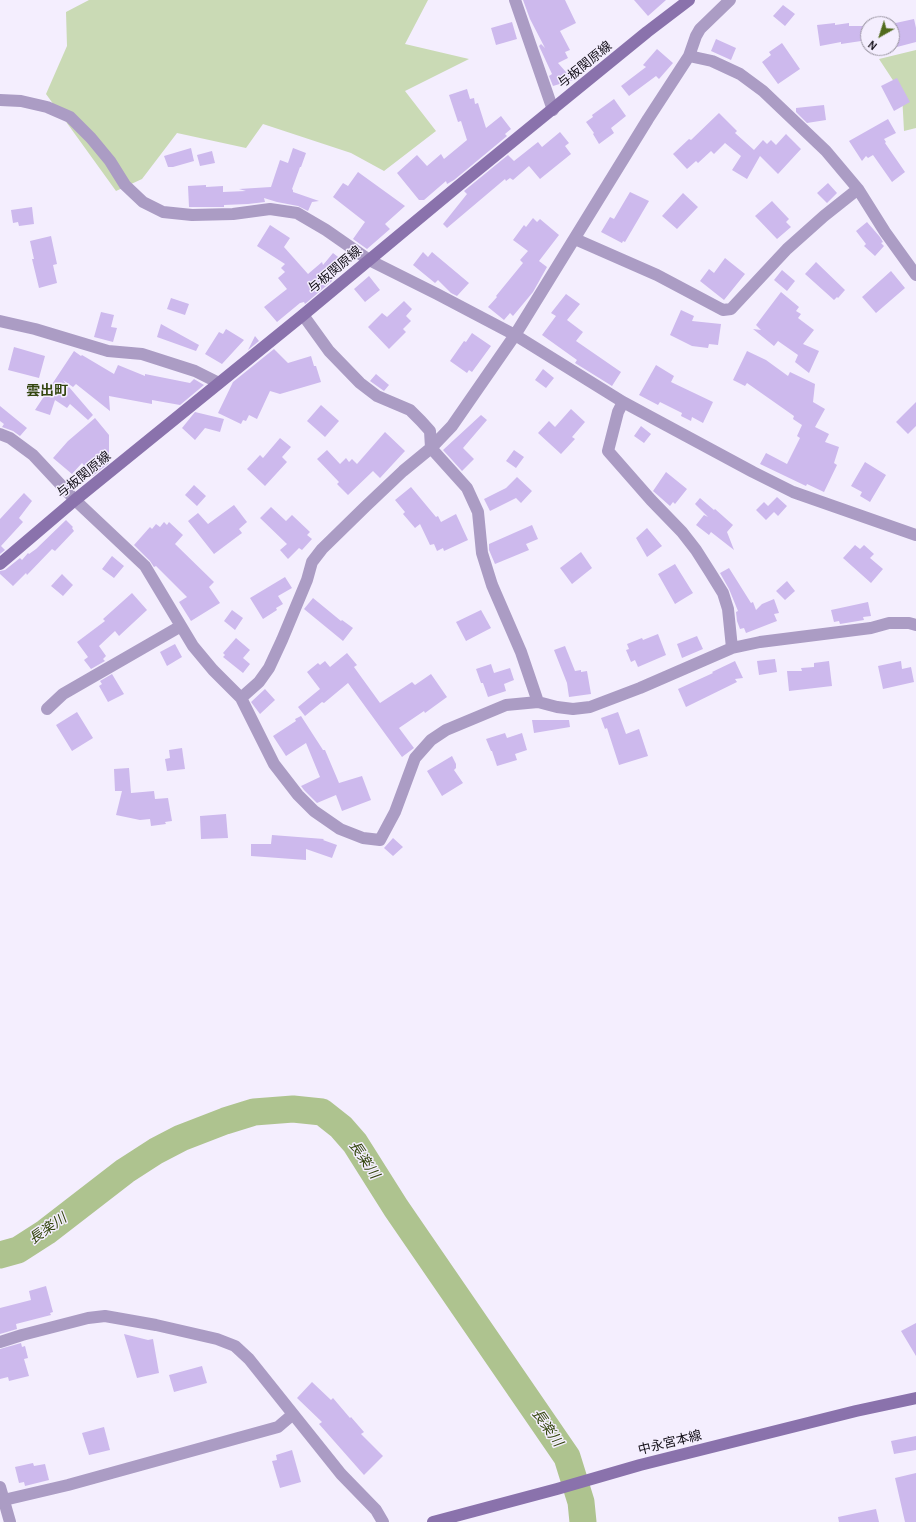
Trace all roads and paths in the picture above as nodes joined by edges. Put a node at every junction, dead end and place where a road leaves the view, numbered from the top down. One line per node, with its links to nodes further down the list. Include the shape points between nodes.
1 (515, 0): 6 (street)
2 (689, 0): 6 (main road, 与板関原線)
3 (730, 0): 4 (street, via 700,30)
4 (689, 56): 7 (street, via 712,61 740,74 763,91 826,151); 8 (street)
5 (0, 100): 9 (street, via 21,100 46,107 70,118 106,155 125,185 143,202 163,212 192,215 233,214 270,209 297,213)
6 (553, 110): 9 (main road, 与板関原線)
7 (858, 189): 8 (street, via 787,249 731,309 723,310 657,275); 10 (street)
8 (575, 239): 13 (street)
9 (369, 260): 11 (main road, 与板関原線); 13 (street)
10 (916, 275)
11 (303, 315): 14 (main road, 与板関原線); 17 (street, via 329,351 360,383 377,396 410,410 422,421 430,431)
12 (0, 321): 14 (street, via 108,352 142,354)
13 (515, 335): 15 (street); 17 (street, via 452,426)
14 (220, 382): 18 (main road, 与板関原線)
15 (623, 402): 19 (street, via 793,492); 23 (street, via 608,451 682,532 703,561 723,593 728,609)
16 (0, 434): 18 (street, via 33,455)
17 (431, 448): 24 (street, via 403,471 322,549 312,562 307,580 269,668 259,682); 25 (street, via 467,488 473,500 478,512 482,553 492,585 521,652)
18 (75, 500): 20 (main road, 与板関原線); 22 (street, via 145,566)
19 (916, 535)
20 (0, 564)
21 (916, 624): 23 (street, via 889,623 871,628)
22 (181, 626): 24 (street, via 193,646); 26 (street, via 63,694)
23 (732, 648): 25 (street, via 590,707 573,709)
24 (241, 698): 25 (street, via 274,764 298,795 314,811 340,829 363,838 380,840 395,812 415,758 431,740 446,730 506,705)
25 (538, 702)
26 (48, 709)
27 (0, 1342): 29 (street, via 22,1334 105,1316 217,1339 235,1346 249,1359)
28 (916, 1398): 32 (main road, 中永宮本線, via 599,1476)
29 (292, 1415): 31 (street, via 278,1427); 34 (street, via 341,1474 376,1510)
30 (0, 1487): 31 (street)
31 (2, 1501): 33 (street)
32 (452, 1520): 35 (main road, 中永宮本線)
33 (10, 1522)
34 (383, 1522)
35 (433, 1522)

